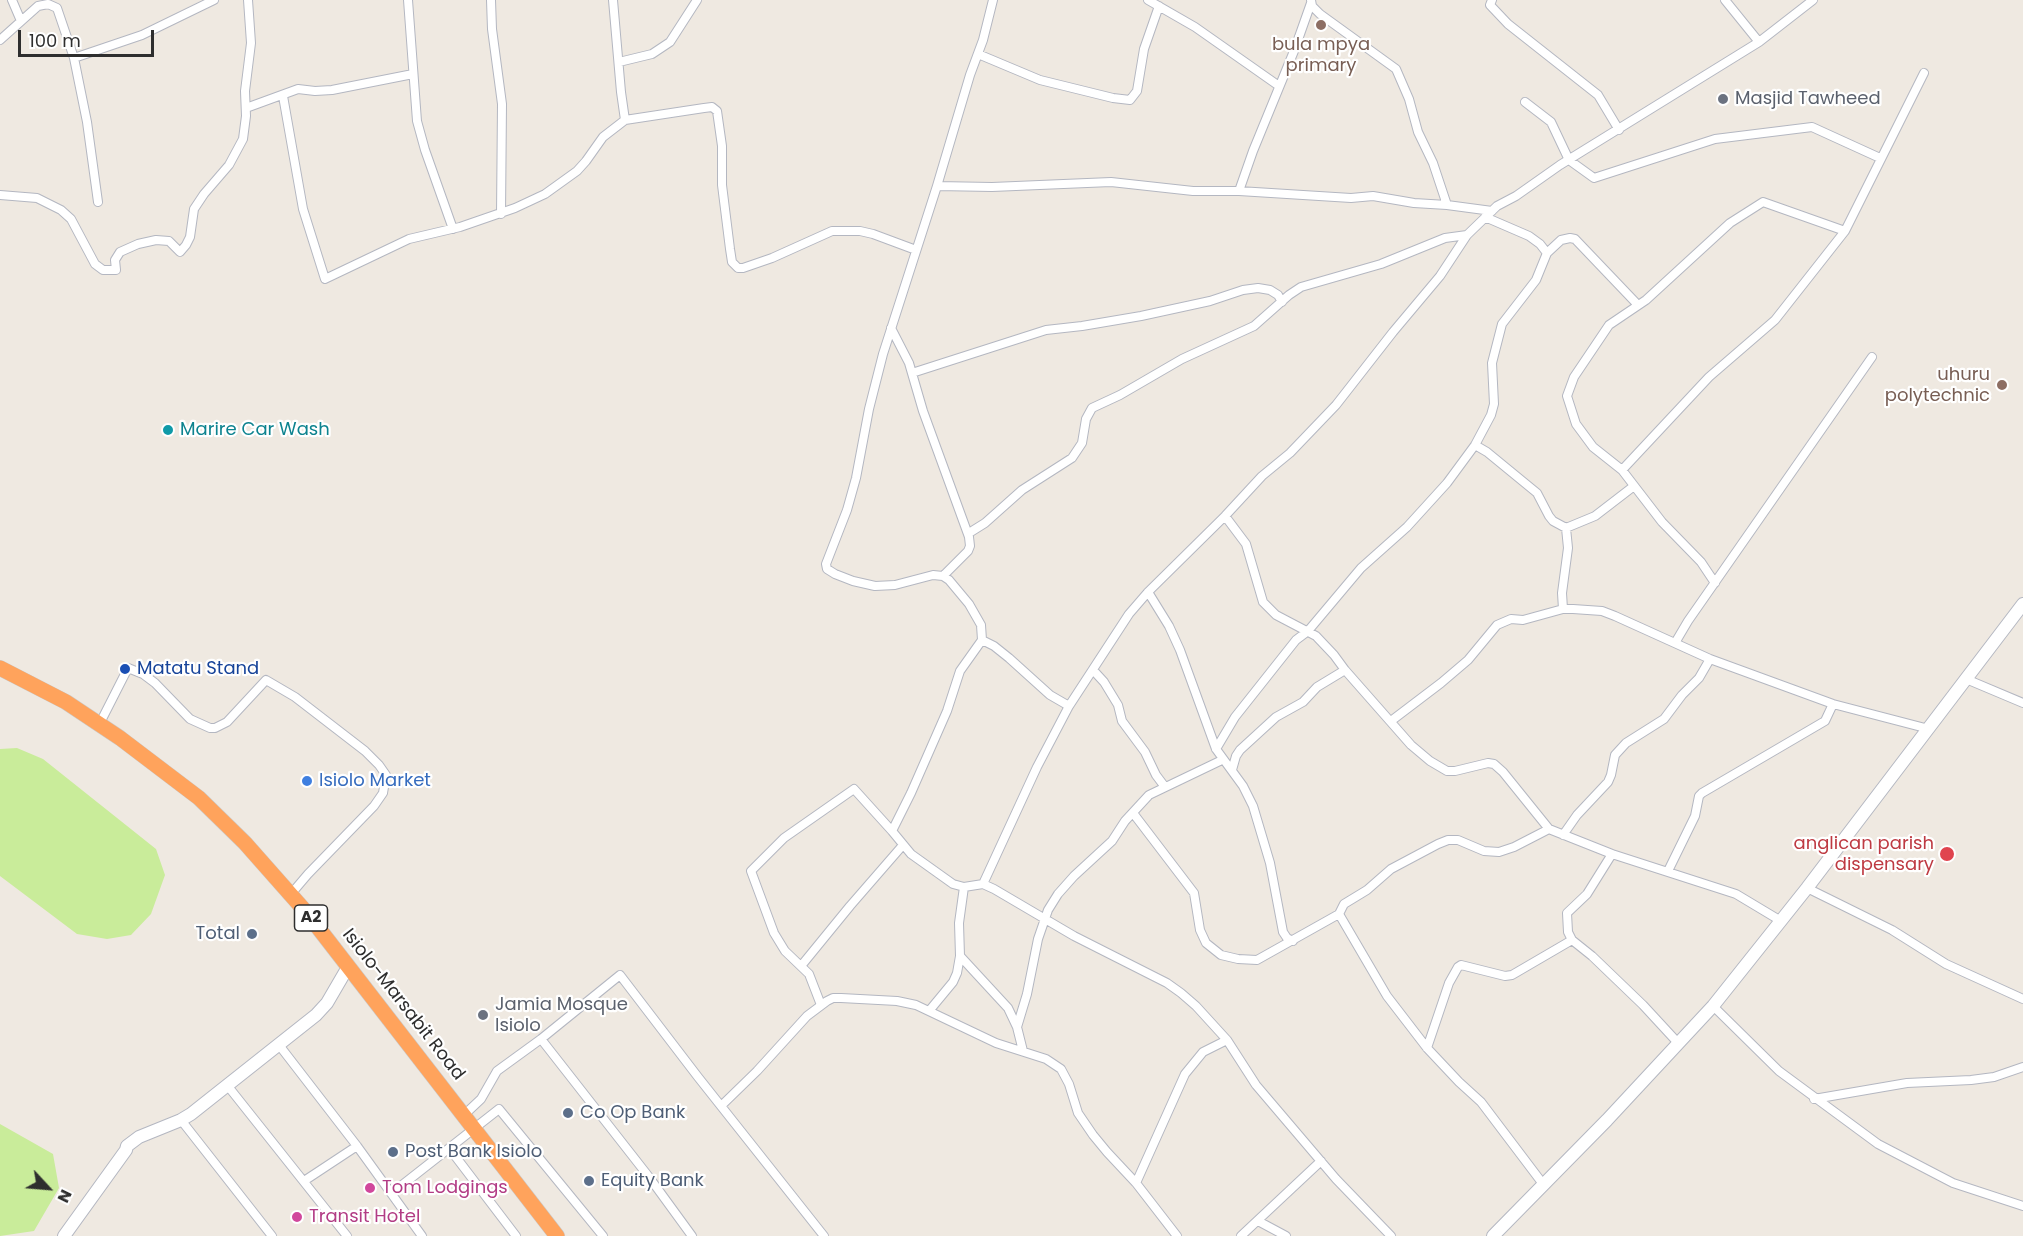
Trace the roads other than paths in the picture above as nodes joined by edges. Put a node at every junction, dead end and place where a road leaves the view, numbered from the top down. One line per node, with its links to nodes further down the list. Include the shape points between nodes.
1 (12, 0): 16 (street)
2 (214, 0): 20 (street, via 142,34)
3 (248, 0): 27 (street, via 251,43)
4 (408, 0): 23 (street)
5 (491, 0): 37 (street, via 502,104)
6 (614, 0): 21 (street)
7 (697, 0): 21 (street, via 670,42 652,54)
8 (993, 0): 19 (street)
9 (1148, 0): 15 (street)
10 (1492, 0): 29 (street, via 1490,4 1508,24 1598,95)
11 (1725, 0): 18 (street)
12 (1814, 0): 18 (street)
13 (50, 2): 16 (street, via 38,6); 20 (street, via 60,14)
14 (1311, 2): 24 (street); 36 (street, via 1332,24 1396,69)
15 (1159, 6): 19 (street, via 1144,49 1137,91 1130,100 1040,80); 24 (street)
16 (21, 21): 17 (street)
17 (0, 40)
18 (1759, 42): 29 (street)
19 (978, 54): 32 (street)
20 (74, 58): 35 (street)
21 (619, 62): 28 (street)
22 (1924, 73): 30 (street)
23 (413, 74): 25 (street, via 332,90 302,88); 39 (street, via 421,136)
24 (1279, 86): 33 (street)
25 (283, 96): 27 (street); 39 (street, via 303,209 325,279 409,239)
26 (1525, 102): 31 (street, via 1551,122)
27 (246, 108): 34 (street, via 240,146 198,202 192,214 190,237 180,252 169,241 147,242 125,249 116,260 116,270 103,270 95,264 71,219 61,210 37,198)
28 (625, 120): 37 (street, via 603,137 568,179); 42 (street, via 704,108 717,111 730,249 732,262 738,267 772,258 832,231 867,233)
29 (1620, 130): 31 (street)
30 (1880, 158): 31 (street, via 1812,126 1715,139 1594,178); 40 (street)
31 (1569, 160): 38 (street)
32 (937, 186): 33 (street, via 1111,182 1193,191); 42 (street)
33 (1239, 191): 36 (street, via 1373,196)
34 (0, 195)
35 (98, 202)
36 (1447, 205): 38 (street)
37 (501, 214): 39 (street)
38 (1488, 214): 41 (street); 43 (street, via 1529,236)
39 (453, 229)
40 (1845, 231): 45 (street, via 1763,202 1730,223); 50 (street, via 1775,320 1709,377)
41 (1467, 235): 44 (street, via 1445,238 1381,264 1301,287); 52 (street, via 1440,276 1336,405)
42 (916, 250): 46 (street)
43 (1547, 253): 45 (street, via 1561,240 1575,239); 49 (street, via 1536,279 1502,324 1492,363 1494,404)
44 (1282, 302): 48 (street, via 1270,290 1243,290 1141,316 1046,330); 54 (street, via 1254,326 1092,408 1086,418 1082,443 1072,458 1022,490)
45 (1638, 305): 50 (street, via 1609,325 1574,377 1568,396 1576,424 1593,447)
46 (891, 328): 48 (street); 55 (street, via 852,493 825,566 843,577 875,586)
47 (1872, 357): 56 (street)
48 (912, 373): 54 (street)
49 (1475, 446): 53 (street, via 1537,493 1549,516); 60 (street, via 1447,483 1407,527 1361,568)
50 (1622, 470): 51 (street)
51 (1634, 486): 53 (street, via 1590,519); 56 (street)
52 (1226, 516): 57 (street); 60 (street, via 1246,544 1263,602 1276,615)
53 (1566, 528): 59 (street)
54 (969, 534): 55 (street, via 968,551)
55 (943, 576): 61 (street, via 974,610)
56 (1715, 583): 62 (street)
57 (1148, 592): 65 (street); 74 (street, via 1180,650)
58 (2023, 604): 67 (street)
59 (1563, 609): 62 (street, via 1602,611); 71 (street, via 1497,625 1468,660)
60 (1308, 631): 66 (street, via 1323,642); 74 (street, via 1296,640 1241,708)
61 (982, 640): 70 (street); 80 (street, via 960,670 944,718)
62 (1675, 643): 63 (street)
63 (1710, 659): 69 (street); 81 (street, via 1664,719 1615,754 1608,782)
64 (0, 668): 72 (highway, Isiolo-Marsabit Road / A2)
65 (1093, 670): 70 (street); 77 (street, via 1104,682 1118,705 1122,721)
66 (1345, 670): 71 (street); 76 (street, via 1317,687 1304,702 1276,717 1240,750)
67 (1966, 679): 68 (street); 73 (street)
68 (2023, 703)
69 (1833, 704): 73 (street); 84 (street, via 1825,721 1699,796 1695,816)
70 (1069, 706): 85 (street)
71 (1391, 721): 79 (street, via 1411,745 1446,771 1488,764 1498,767)
72 (100, 723): 88 (highway, Isiolo-Marsabit Road / A2, via 199,798); 88 (street, via 128,668 155,683 190,719 210,728 227,722 266,680 295,697 365,751 386,775 383,793)
73 (1929, 729): 87 (street)
74 (1216, 749): 75 (street)
75 (1222, 760): 76 (street); 77 (street)
76 (1232, 770): 92 (street, via 1253,806 1270,863 1283,932)
77 (1165, 788): 78 (street, via 1149,795)
78 (1133, 813): 90 (street, via 1112,841 1065,885); 92 (street, via 1194,893 1200,930 1215,951 1231,958 1257,960)
79 (1549, 829): 81 (street); 89 (street, via 1499,852 1484,851 1458,840 1437,844 1391,869 1344,904)
80 (892, 831): 82 (street); 95 (street, via 854,789 784,838 751,871 774,933)
81 (1563, 835): 83 (street)
82 (903, 845): 86 (street, via 937,874); 95 (street)
83 (1611, 854): 84 (street); 93 (street, via 1587,894 1567,913)
84 (1668, 871): 91 (street, via 1736,894)
85 (983, 884): 86 (street); 90 (street)
86 (964, 887): 94 (street, via 958,923)
87 (1807, 888): 91 (street); 97 (street, via 1892,930 1946,964)
88 (291, 894): 96 (highway, Isiolo-Marsabit Road / A2)
89 (1339, 914): 92 (street); 106 (street, via 1387,996)
90 (1046, 918): 101 (street); 103 (street, via 1167,983 1196,1006)
91 (1781, 921): 99 (street)
92 (1293, 940)
93 (1572, 940): 104 (street); 106 (street, via 1512,975 1458,967)
94 (960, 956): 100 (street, via 953,982); 101 (street, via 1008,1008)
95 (801, 966): 98 (street, via 809,974)
96 (348, 967): 105 (street, via 320,1012); 112 (highway, Isiolo-Marsabit Road / A2)
97 (2023, 999)
98 (820, 1005): 100 (street, via 841,998 904,1002); 111 (street)
99 (1713, 1006): 104 (street); 110 (street, via 1779,1071)
100 (929, 1011): 107 (street, via 996,1043)
101 (1017, 1027): 107 (street)
102 (541, 1039): 111 (street, via 620,975); 112 (street, via 497,1071 481,1099); 131 (street)
103 (1227, 1040): 117 (street, via 1256,1084); 119 (street, via 1203,1052 1185,1074)
104 (1679, 1044): 120 (street)
105 (279, 1045): 109 (street); 115 (street)
106 (1427, 1048): 120 (street, via 1480,1102)
107 (1023, 1051): 119 (street, via 1061,1069 1078,1113)
108 (2023, 1066): 110 (street, via 1994,1077 1907,1083)
109 (228, 1085): 113 (street); 118 (street)
110 (1814, 1098): 122 (street, via 1878,1144 1953,1183)
111 (721, 1106): 132 (street)
112 (464, 1115): 114 (highway, Isiolo-Marsabit Road / A2)
113 (181, 1120): 124 (street, via 148,1132 127,1146); 125 (street)
114 (475, 1128): 116 (street); 129 (highway, Isiolo-Marsabit Road / A2); 130 (street, via 499,1109)
115 (357, 1146): 118 (street); 121 (street)
116 (449, 1148): 121 (street); 128 (street)
117 (1321, 1161): 123 (street); 136 (street)
118 (304, 1181): 126 (street)
119 (1136, 1183): 133 (street)
120 (1543, 1184): 137 (street)
121 (392, 1193): 127 (street)
122 (2023, 1206)
123 (1258, 1221): 134 (street); 135 (street)
124 (64, 1236)
125 (272, 1236)
126 (347, 1236)
127 (422, 1236)
128 (516, 1236)
129 (557, 1236)
130 (603, 1236)
131 (692, 1236)
132 (824, 1236)
133 (1177, 1236)
134 (1241, 1236)
135 (1286, 1236)
136 (1390, 1236)
137 (1493, 1236)

